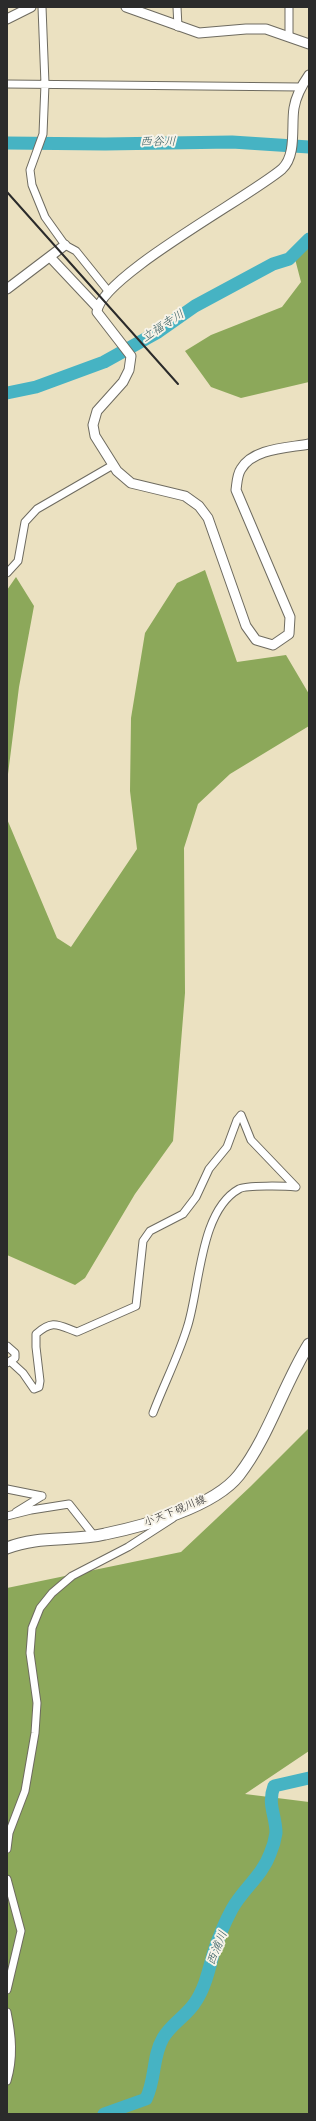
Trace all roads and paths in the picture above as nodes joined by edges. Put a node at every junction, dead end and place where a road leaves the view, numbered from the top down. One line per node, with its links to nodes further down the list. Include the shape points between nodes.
1 (30, 7): 6 (street)
2 (42, 7): 12 (street)
3 (126, 7): 7 (street)
4 (177, 7): 7 (street)
5 (289, 7): 8 (street)
6 (7, 19)
7 (178, 27): 8 (street, via 199,33 246,28 266,29)
8 (289, 36): 9 (street)
9 (309, 44)
10 (309, 75): 13 (street)
11 (7, 84): 12 (street)
12 (45, 84): 13 (street); 14 (street, via 43,134 30,170 32,186 45,218)
13 (300, 88): 17 (street, via 294,107 291,154 282,168 176,239)
14 (65, 245): 15 (street); 17 (street, via 76,251)
15 (50, 257): 16 (street); 18 (street)
16 (7, 289)
17 (109, 292): 18 (street)
18 (97, 307): 20 (street, via 97,312 131,356 130,370 123,382 97,411 93,425 95,436)
19 (309, 444): 20 (street, via 250,458 240,469 238,477 236,490 290,617 289,634 273,645 256,640 246,626 208,518 200,506 185,496 131,483)
20 (113, 465): 21 (street, via 37,509 25,522 18,560)
21 (7, 573)
22 (309, 1344): 27 (main road, 小天下硯川線, via 238,1476 224,1489)
23 (7, 1346): 24 (street, via 15,1353 15,1358)
24 (9, 1362): 25 (street, via 24,1373 34,1389 39,1387 36,1334 45,1326 54,1323 77,1332 136,1306 143,1241 150,1231 183,1214 196,1197 209,1169 227,1147 241,1115 251,1140 296,1187 252,1186 240,1189 230,1196 211,1224 200,1263 197,1290 188,1327)
25 (153, 1413)
26 (7, 1489): 28 (street, via 42,1496)
27 (200, 1503): 29 (main road, 小天下硯川線, via 128,1529); 31 (street, via 128,1547 72,1576 52,1593 40,1608 32,1628 30,1653 37,1703 35,1733 25,1791 9,1833)
28 (10, 1516): 29 (street, via 69,1504)
29 (95, 1537): 30 (main road, 小天下硯川線, via 44,1539 22,1542)
30 (7, 1548)
31 (7, 1850)
32 (7, 1879): 33 (street, via 21,1931)
33 (7, 1990)
34 (7, 2012): 35 (street, via 12,2054)
35 (7, 2081)

